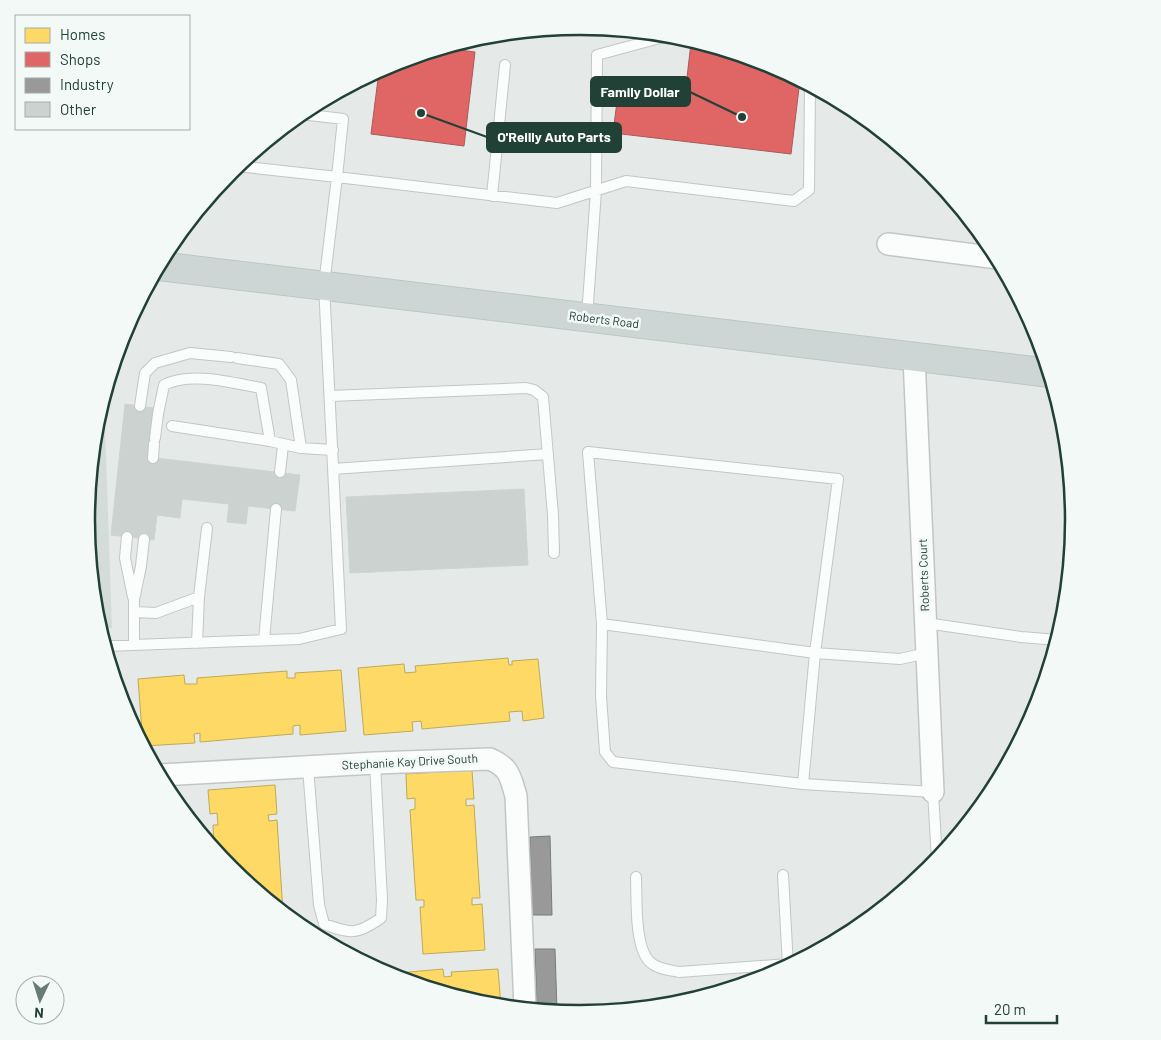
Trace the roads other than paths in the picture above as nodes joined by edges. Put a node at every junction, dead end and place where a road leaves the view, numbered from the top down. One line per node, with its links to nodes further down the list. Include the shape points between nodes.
1 (652, 40): 7 (lane, via 597,55)
2 (505, 66): 8 (lane)
3 (810, 93): 7 (lane, via 809,190 794,201 626,181)
4 (313, 115): 6 (lane, via 344,119)
5 (248, 167): 6 (lane)
6 (337, 177): 8 (lane); 12 (lane)
7 (596, 191): 8 (lane, via 557,203); 13 (lane)
8 (492, 196)
9 (888, 244): 10 (street)
10 (988, 257)
11 (167, 267): 12 (main road, Roberts Road)
12 (324, 285): 13 (main road, Roberts Road); 16 (lane)
13 (587, 318): 14 (main road, Roberts Road)
14 (914, 357): 15 (main road, Roberts Road); 36 (street, Roberts Court)
15 (1043, 373)
16 (330, 396): 22 (lane); 23 (lane, via 534,390 543,397)
17 (140, 406): 21 (lane, via 146,373 155,363 190,353 279,364 291,380)
18 (172, 426): 19 (lane)
19 (270, 441): 20 (lane); 24 (lane, via 261,388 211,379 174,380 164,385)
20 (283, 445): 21 (lane); 26 (lane)
21 (301, 448): 22 (lane)
22 (333, 450): 25 (lane)
23 (548, 454): 25 (lane); 31 (lane)
24 (154, 458)
25 (333, 469): 38 (lane, via 341,629 299,639)
26 (280, 472)
27 (276, 509): 38 (lane)
28 (207, 528): 32 (lane)
29 (127, 537): 33 (lane, via 125,558)
30 (144, 539): 33 (lane)
31 (554, 552)
32 (199, 597): 34 (lane, via 156,613); 39 (lane)
33 (134, 600): 34 (lane)
34 (134, 612): 40 (lane)
35 (602, 624): 42 (lane); 42 (lane, via 588,452 838,480); 47 (lane, via 601,696 605,752 613,762)
36 (926, 624): 37 (lane); 43 (street, Roberts Court)
37 (1050, 639)
38 (264, 640): 39 (lane)
39 (197, 643): 40 (lane)
40 (134, 645): 41 (lane)
41 (112, 646)
42 (815, 653): 43 (lane, via 900,659); 47 (lane)
43 (927, 653): 48 (street, Roberts Court)
44 (375, 763): 45 (street, Stephanie Kay Drive South); 45 (lane, via 381,918 368,928 352,932 324,924 319,905); 54 (street, Stephanie Kay Drive South, via 490,759 502,764 509,773 516,796)
45 (308, 768): 46 (street, Stephanie Kay Drive South)
46 (168, 775)
47 (803, 784): 48 (lane)
48 (933, 792): 49 (lane)
49 (936, 849)
50 (783, 875): 52 (lane)
51 (636, 877): 53 (lane, via 639,932 642,948 650,962 664,970 680,972)
52 (788, 958)
53 (770, 966)
54 (525, 1002)

